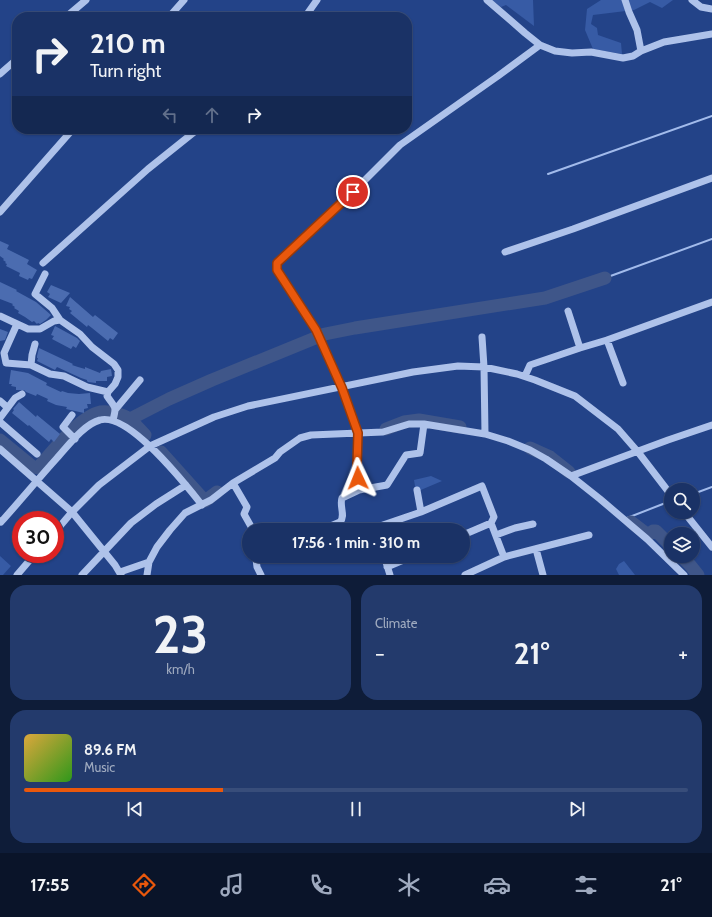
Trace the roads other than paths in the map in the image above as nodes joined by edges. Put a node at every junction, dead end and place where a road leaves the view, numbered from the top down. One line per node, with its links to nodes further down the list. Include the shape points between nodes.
1 (86, 0): 8 (street)
2 (184, 0): 9 (street)
3 (317, 0): 10 (street)
4 (487, 0): 12 (street)
5 (625, 0): 13 (street, via 637,30)
6 (692, 0): 7 (street, via 701,7)
7 (712, 9)
8 (72, 12)
9 (173, 12)
10 (309, 12)
11 (712, 34): 13 (street, via 664,42)
12 (540, 45): 13 (street, via 555,51 591,52 624,58); 37 (street, via 400,145 277,263 277,270 316,330)
13 (641, 51)
14 (12, 63): 15 (street)
15 (0, 74)
16 (69, 134): 19 (street)
17 (192, 134): 21 (street, via 148,169)
18 (712, 178): 20 (street)
19 (0, 212)
20 (505, 252)
21 (43, 263)
22 (45, 274): 26 (street, via 34,294 52,308)
23 (712, 302): 29 (street)
24 (568, 312): 31 (street)
25 (0, 316): 27 (street)
26 (60, 320): 27 (street, via 40,329 28,329); 38 (street, via 114,364 118,370 118,377)
27 (17, 324): 32 (street, via 4,354 6,363)
28 (482, 336): 33 (street)
29 (606, 340): 31 (street); 36 (street)
30 (35, 344): 32 (street)
31 (580, 348): 34 (street, via 530,365)
32 (31, 365): 38 (street, via 87,387)
33 (484, 368): 34 (street); 37 (street, via 458,366 429,369); 49 (street)
34 (525, 376): 53 (street, via 575,396 618,429)
35 (140, 380): 43 (street)
36 (622, 384)
37 (342, 388): 48 (street); 51 (street, via 248,406 214,416)
38 (108, 392): 43 (street, via 107,396 114,405)
39 (22, 394): 41 (street)
40 (0, 401): 41 (street)
41 (7, 407): 44 (street)
42 (72, 415): 50 (street, via 63,427)
43 (114, 415): 50 (street); 51 (street)
44 (0, 418)
45 (0, 422): 54 (street)
46 (424, 424): 48 (street, via 409,424 383,432); 49 (street); 61 (street, via 420,453 406,455 387,485)
47 (712, 425): 53 (street)
48 (358, 433): 58 (street, via 311,435 300,438 275,458); 61 (street)
49 (485, 434): 56 (street, via 530,450)
50 (72, 435): 57 (street)
51 (150, 446): 59 (street); 64 (street, via 99,486)
52 (3, 452): 55 (street); 57 (street)
53 (638, 452): 56 (street); 60 (street)
54 (37, 454)
55 (0, 461)
56 (571, 476): 95 (street, via 647,538)
57 (36, 481): 64 (street); 67 (street)
58 (234, 483): 63 (street); 69 (street, via 247,507 244,514)
59 (186, 485): 63 (street); 79 (street, via 131,524)
60 (664, 486)
61 (358, 490): 70 (street, via 342,498 343,518)
62 (417, 490): 65 (street)
63 (202, 504): 81 (street, via 185,513 156,547)
64 (72, 512): 68 (street); 79 (street)
65 (421, 512): 71 (street); 72 (street, via 482,486 494,517)
66 (690, 519): 77 (street)
67 (0, 521)
68 (64, 521)
69 (248, 523)
70 (338, 523)
71 (389, 523)
72 (491, 523): 74 (street); 75 (street)
73 (533, 524): 75 (street)
74 (470, 532)
75 (496, 535): 80 (street)
76 (589, 535): 78 (street)
77 (712, 547)
78 (536, 549): 80 (street); 94 (street)
79 (104, 551): 87 (street); 89 (street)
80 (504, 557): 93 (street)
81 (149, 562): 87 (street); 90 (street)
82 (28, 563): 88 (street)
83 (256, 563): 91 (street)
84 (386, 563): 86 (street)
85 (396, 563): 86 (street)
86 (387, 567): 92 (street)
87 (120, 574)
88 (17, 575)
89 (82, 575)
90 (147, 575)
91 (260, 575)
92 (390, 575)
93 (465, 575)
94 (543, 575)
95 (684, 575)

